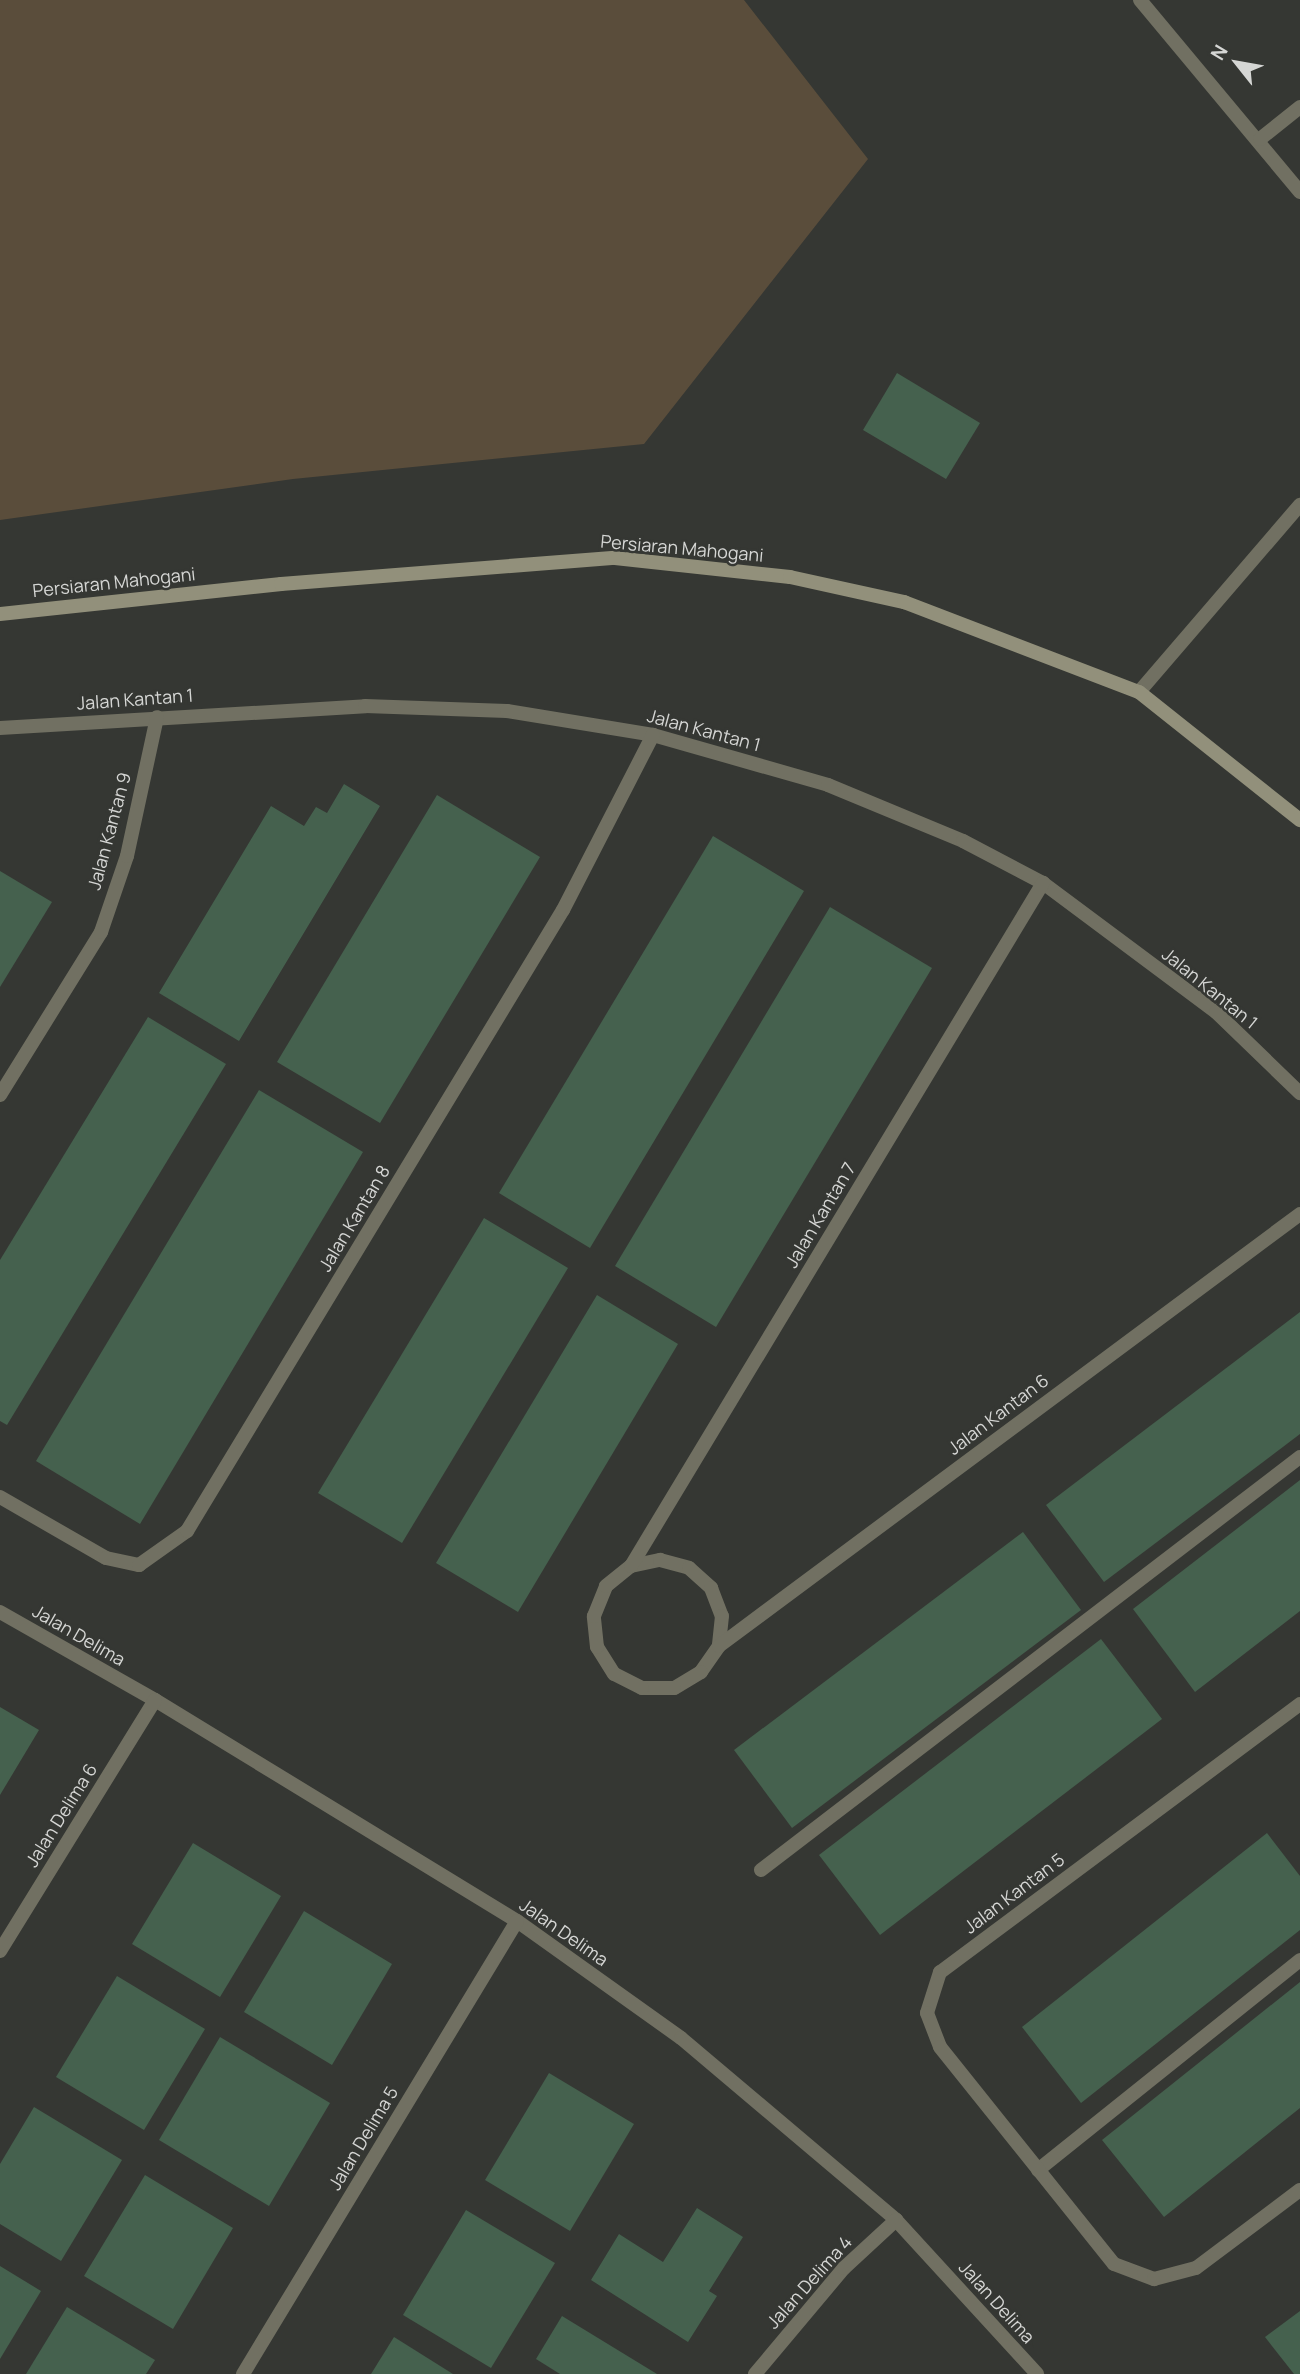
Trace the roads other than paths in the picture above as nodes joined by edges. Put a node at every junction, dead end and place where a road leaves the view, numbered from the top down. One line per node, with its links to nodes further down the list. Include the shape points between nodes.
1 (1140, 0): 3 (street)
2 (1300, 107): 3 (street)
3 (1260, 139): 4 (street)
4 (1300, 191)
5 (1300, 505): 7 (street)
6 (0, 614): 7 (main road, Persiaran Mahogani, via 281,584 615,558 790,577 904,603)
7 (1139, 692): 11 (main road, Persiaran Mahogani)
8 (157, 717): 9 (street, Jalan Kantan 1); 10 (street, Jalan Kantan 1, via 378,706 507,711); 14 (street, Jalan Kantan 9, via 127,856 101,932)
9 (0, 728)
10 (653, 735): 12 (street, Jalan Kantan 1, via 828,785 963,841); 17 (street, Jalan Kantan 8, via 562,910 187,1531 139,1565 106,1558)
11 (1300, 820)
12 (1042, 883): 13 (street, Jalan Kantan 1, via 1216,1012); 18 (street, Jalan Kantan 7)
13 (1300, 1093)
14 (0, 1095)
15 (1300, 1214): 20 (street, Jalan Kantan 6)
16 (1300, 1457): 23 (street)
17 (0, 1497)
18 (631, 1566): 20 (street, via 660,1560 689,1568 711,1588 722,1616); 20 (street, via 606,1586 594,1616 597,1647 614,1674 642,1688 674,1688 701,1672)
19 (0, 1612): 21 (street, Jalan Delima)
20 (719, 1646)
21 (155, 1700): 24 (street, Jalan Delima); 25 (street, Jalan Delima 6)
22 (1300, 1704): 27 (street, Jalan Kantan 5, via 940,1972 927,2013 940,2047)
23 (761, 1870)
24 (517, 1921): 29 (street, Jalan Delima, via 681,2038); 30 (street, Jalan Delima 5)
25 (0, 1951)
26 (1300, 1960): 27 (street)
27 (1038, 2170): 28 (street, Jalan Kantan 5, via 1114,2264 1154,2279 1196,2268)
28 (1300, 2190)
29 (896, 2220): 31 (street, Jalan Delima 4, via 844,2268); 32 (street, Jalan Delima)
30 (243, 2374)
31 (755, 2374)
32 (1037, 2374)

